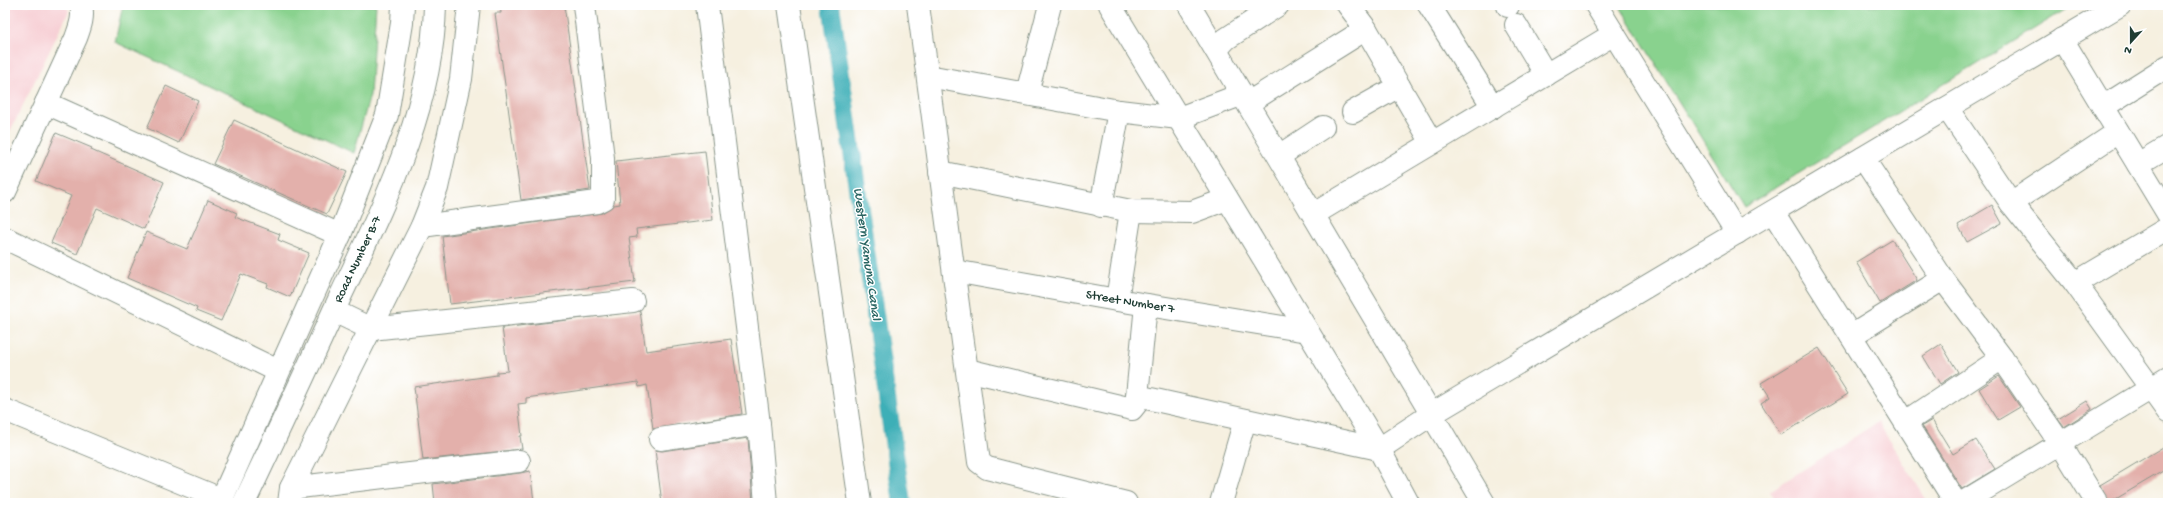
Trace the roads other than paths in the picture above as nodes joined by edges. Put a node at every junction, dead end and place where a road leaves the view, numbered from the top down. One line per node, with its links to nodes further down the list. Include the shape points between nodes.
1 (81, 5): 28 (street, via 81,25)
2 (403, 5): 54 (street, Road Number B-7, via 387,115)
3 (435, 5): 62 (street, Road Number B-7, via 435,33 415,125 377,220)
4 (469, 5): 51 (street, via 461,79 437,188)
5 (584, 5): 51 (street, via 603,158 603,199)
6 (707, 5): 76 (street)
7 (788, 5): 85 (street)
8 (918, 5): 24 (street)
9 (1050, 5): 26 (street)
10 (1110, 5): 34 (street)
11 (1189, 5): 21 (street)
12 (1348, 5): 18 (street)
13 (1429, 5): 29 (street)
14 (1596, 5): 19 (street)
15 (2120, 5): 20 (street)
16 (1271, 7): 21 (street, via 1226,39)
17 (1510, 12): 23 (street)
18 (1366, 29): 25 (street); 27 (street)
19 (1614, 34): 23 (street); 53 (street)
20 (2062, 39): 30 (street); 31 (street)
21 (1216, 50): 27 (street)
22 (2168, 66): 30 (street)
23 (1546, 75): 29 (street)
24 (928, 76): 26 (street); 42 (street)
25 (1399, 86): 33 (street); 37 (street)
26 (1027, 94): 32 (street)
27 (1246, 99): 34 (street); 39 (street)
28 (46, 103): 43 (street); 54 (street)
29 (1493, 107): 37 (street)
30 (2103, 107): 36 (street)
31 (1947, 108): 40 (street); 45 (street)
32 (1119, 111): 34 (street); 46 (street)
33 (1353, 112)
34 (1180, 118): 44 (street)
35 (1323, 127): 39 (street)
36 (2118, 132): 41 (street); 45 (street)
37 (1432, 143): 49 (street)
38 (2168, 146): 41 (street)
39 (1279, 156): 49 (street)
40 (1863, 158): 48 (street); 57 (street)
41 (2138, 164): 50 (street)
42 (940, 172): 46 (street); 56 (street)
43 (5, 192)
44 (1227, 199): 47 (street, via 1192,212); 64 (street)
45 (2011, 203): 58 (street)
46 (1101, 206): 47 (street)
47 (1131, 211): 59 (street)
48 (1773, 212): 53 (street); 65 (street)
49 (1314, 214): 73 (street)
50 (2168, 214)
51 (422, 226): 63 (street)
52 (2168, 228): 58 (street)
53 (1737, 233): 73 (street)
54 (340, 235): 68 (street, Road Number B-7)
55 (5, 238): 68 (street)
56 (954, 271): 59 (street, Street Number 7); 67 (street)
57 (1943, 279): 65 (street); 66 (street)
58 (2075, 283): 69 (street)
59 (1117, 300): 61 (street, Street Number 7)
60 (633, 301): 63 (street)
61 (1146, 305): 64 (street, Street Number 7); 70 (street)
62 (334, 312): 63 (street); 83 (street, Road Number B-7)
63 (371, 329): 81 (street)
64 (1307, 331): 79 (street)
65 (1851, 336): 75 (street)
66 (2002, 358): 75 (street); 78 (street)
67 (967, 370): 70 (street, via 1127,409 1135,407); 86 (street, via 981,465)
68 (278, 371): 82 (street, Road Number B-7)
69 (2160, 383): 72 (street); 78 (street)
70 (1137, 396): 74 (street)
71 (5, 410): 82 (street)
72 (2168, 412)
73 (1432, 414): 79 (street); 89 (street)
74 (1245, 420): 79 (street); 87 (street)
75 (1906, 422): 90 (street)
76 (759, 424): 77 (street); 84 (street)
77 (660, 439)
78 (2060, 443): 91 (street); 92 (street)
79 (1379, 450): 88 (street)
80 (519, 461): 81 (street)
81 (290, 495)
82 (221, 501)
83 (244, 503)
84 (766, 503)
85 (860, 503)
86 (1126, 503)
87 (1221, 503)
88 (1408, 503)
89 (1484, 503)
90 (1956, 503)
91 (1962, 503)
92 (2097, 503)

